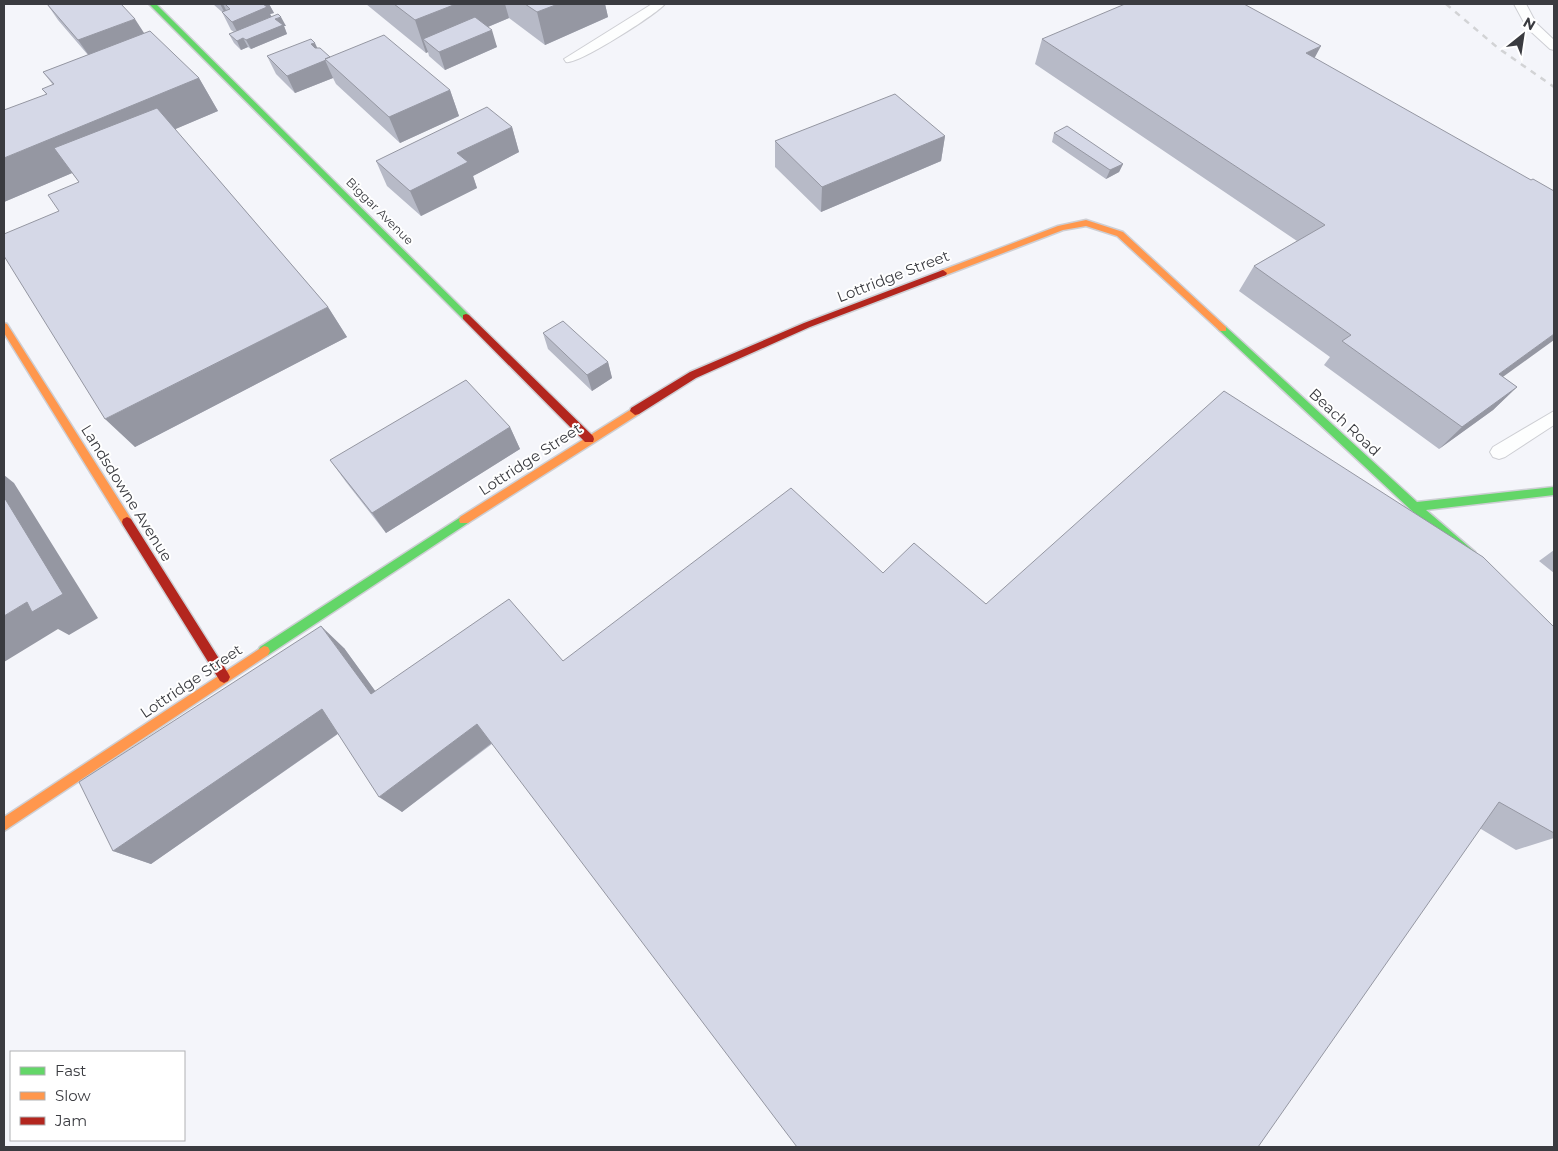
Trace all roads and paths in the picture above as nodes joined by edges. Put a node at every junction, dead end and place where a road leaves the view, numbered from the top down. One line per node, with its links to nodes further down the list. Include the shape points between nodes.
1 (152, 4): 9 (street, Biggar Avenue)
2 (659, 4): 5 (lane)
3 (1520, 4): 4 (lane, via 1531,25)
4 (1554, 46)
5 (570, 59)
6 (1120, 234): 9 (street, Lottridge Street, via 1086,224 1061,228 807,325 693,375); 12 (street, Beach Road)
7 (4, 326): 14 (street, Landsdowne Avenue)
8 (1552, 423): 10 (lane)
9 (589, 438): 14 (street, Lottridge Street)
10 (1499, 452)
11 (1554, 491): 12 (street)
12 (1415, 507): 13 (street, Beach Road)
13 (1481, 564)
14 (224, 677): 15 (street, Lottridge Street)
15 (4, 825)

